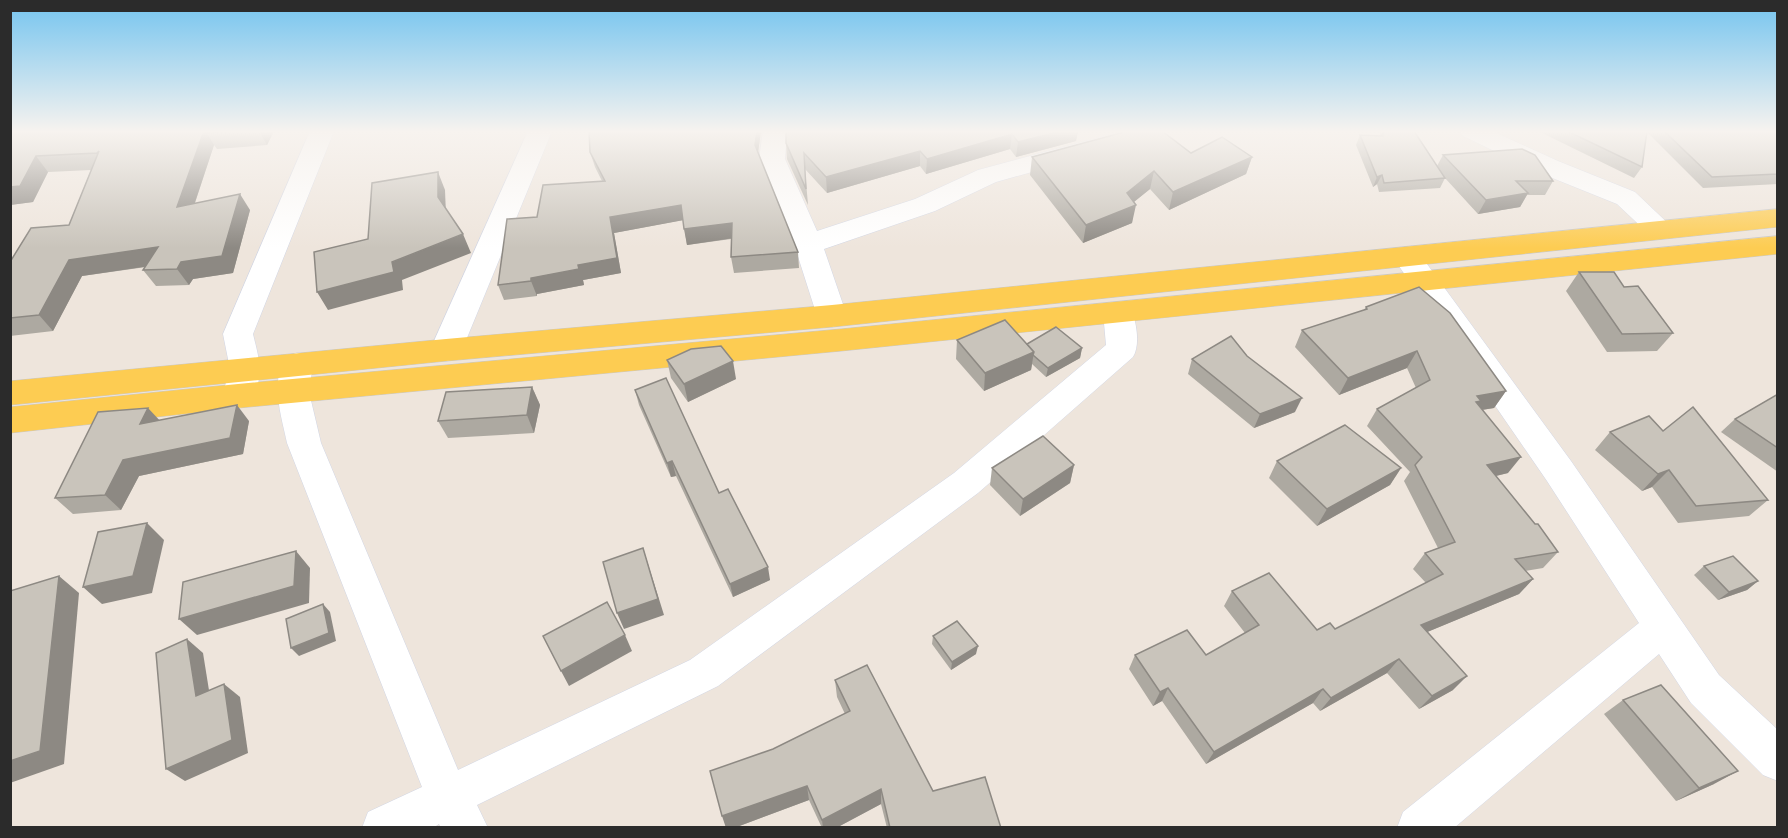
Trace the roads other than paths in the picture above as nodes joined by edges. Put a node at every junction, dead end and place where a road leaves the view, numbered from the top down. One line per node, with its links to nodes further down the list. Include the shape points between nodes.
1 (306, 170): 15 (street, via 238,334)
2 (523, 170): 13 (street)
3 (777, 170): 8 (street)
4 (1008, 170): 8 (street, via 925,205)
5 (1557, 170): 7 (street, via 1626,198)
6 (1778, 218): 7 (main road)
7 (1661, 230): 10 (main road)
8 (808, 244): 12 (street)
9 (1778, 245): 10 (main road)
10 (1416, 268): 11 (main road); 12 (main road); 18 (street, via 1560,471)
11 (1118, 312): 14 (main road); 20 (street, via 1122,350 966,483 704,673)
12 (832, 316): 13 (main road)
13 (446, 350): 14 (main road)
14 (295, 378): 15 (main road); 20 (street, via 304,443)
15 (242, 382): 16 (main road); 17 (main road)
16 (10, 393)
17 (10, 420)
18 (1664, 627): 19 (street, via 1705,689); 22 (street)
19 (1778, 760)
20 (456, 812): 21 (street)
21 (384, 828)
22 (1419, 828)

